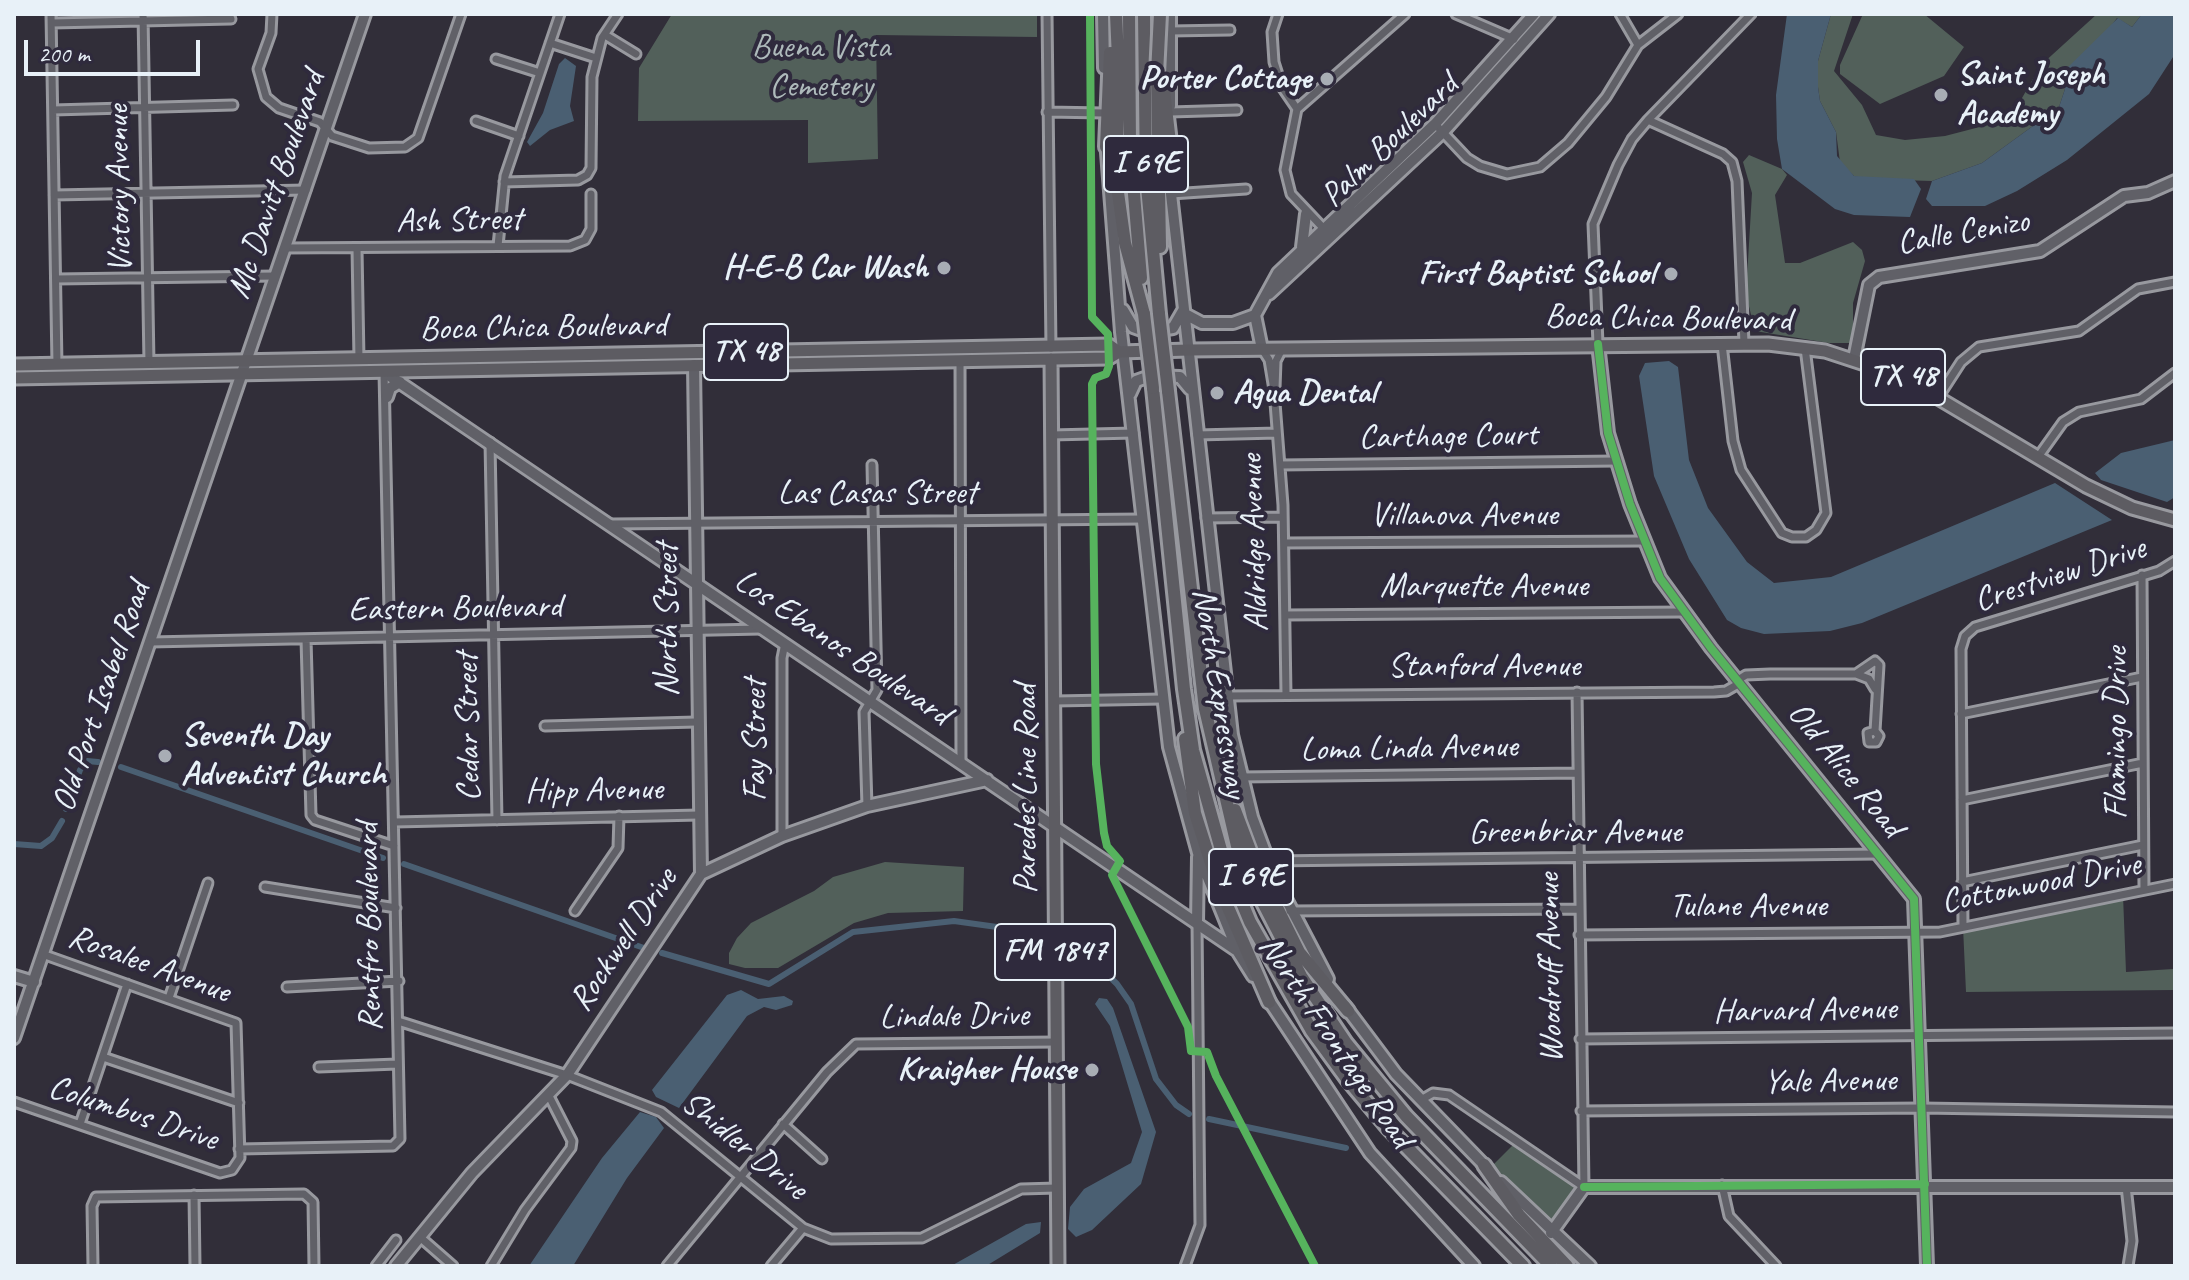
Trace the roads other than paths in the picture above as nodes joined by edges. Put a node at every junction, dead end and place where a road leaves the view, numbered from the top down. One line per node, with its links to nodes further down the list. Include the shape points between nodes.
1 (272, 14): 44 (street, via 258,69 262,88 279,108)
2 (365, 14): 44 (street, Mc Davitt Boulevard)
3 (461, 14): 44 (street, via 412,144 369,148 332,136)
4 (558, 14): 28 (street)
5 (618, 14): 26 (street, Ash Street)
6 (1047, 14): 39 (street)
7 (1103, 14): 41 (street, North Frontage Road)
8 (1114, 14): 47 (highway); 70 (highway, via 1117,193)
9 (1129, 14): 70 (highway, I 69E, via 1130,146)
10 (1144, 14): 71 (highway, I 69E, via 1146,176)
11 (1159, 14): 48 (highway); 71 (highway, bridge)
12 (1170, 14): 25 (street, North Expressway)
13 (1278, 14): 36 (street, via 1272,32 1274,62)
14 (1405, 14): 36 (street)
15 (1456, 14): 27 (street)
16 (1534, 14): 27 (street, Palm Boulevard)
17 (1549, 14): 27 (street, Palm Boulevard)
18 (1620, 14): 29 (street)
19 (1678, 14): 29 (street)
20 (1751, 14): 42 (street, Old Alice Road)
21 (51, 18): 22 (street); 37 (street)
22 (143, 18): 23 (street); 35 (street, Victory Avenue)
23 (231, 19)
24 (1230, 30): 25 (street)
25 (1170, 31): 40 (street, North Expressway)
26 (605, 35): 30 (street); 31 (street, Ash Street)
27 (1518, 42): 45 (street, Palm Boulevard)
28 (550, 43): 31 (street); 33 (street)
29 (1638, 45): 45 (street, via 1606,97 1540,167 1497,173 1467,158)
30 (636, 54)
31 (596, 58): 49 (street, Ash Street, via 587,175 578,180)
32 (496, 59): 33 (street)
33 (540, 73): 46 (street)
34 (233, 105): 35 (street)
35 (144, 106): 37 (street); 53 (street, Victory Avenue)
36 (1297, 109): 57 (street, via 1285,170 1291,194)
37 (53, 110): 56 (street)
38 (1237, 110): 40 (street)
39 (1047, 112): 41 (street); 76 (street)
40 (1170, 112): 48 (street, North Expressway)
41 (1105, 113): 47 (street, North Frontage Road)
42 (1648, 120): 74 (street, via 1732,162); 75 (street, Old Alice Road, via 1632,139 1593,224)
43 (476, 121): 46 (street)
44 (327, 127): 52 (street, Mc Davitt Boulevard)
45 (1439, 128): 58 (street, Palm Boulevard)
46 (519, 136): 49 (street)
47 (1106, 147): 67 (street, North Frontage Road)
48 (1171, 151): 55 (street, North Expressway)
49 (504, 182): 59 (street)
50 (2174, 182): 86 (street, Calle Cenizo, via 2124,196 2040,251 1879,277 1869,285)
51 (1246, 189): 55 (street)
52 (306, 190): 53 (street); 60 (street, Mc Davitt Boulevard)
53 (145, 192): 56 (street); 64 (street, Victory Avenue)
54 (591, 194): 59 (street, Ash Street, via 591,229 585,240 570,246)
55 (1171, 194): 69 (street, North Expressway)
56 (54, 195): 65 (street)
57 (1306, 214): 58 (street); 62 (street)
58 (1327, 232): 62 (street, Palm Boulevard); 68 (street, Palm Boulevard)
59 (498, 246): 61 (street, Ash Street)
60 (286, 248): 61 (street, Ash Street); 63 (street, Mc Davitt Boulevard)
61 (357, 249): 84 (street)
62 (1302, 249): 68 (street, Palm Boulevard)
63 (275, 276): 64 (street); 87 (street, Mc Davitt Boulevard)
64 (147, 277): 65 (street); 89 (street, Victory Avenue)
65 (56, 279): 91 (street)
66 (2175, 282): 102 (street, via 2138,289 2079,331 1979,347 1961,362)
67 (1119, 296): 69 (street, via 1128,322 1147,332 1173,328); 82 (street, North Frontage Road)
68 (1261, 300): 72 (street, Palm Boulevard)
69 (1184, 311): 72 (street, via 1202,323 1233,323); 80 (street, North Expressway)
70 (1144, 314): 131 (highway, North Expressway / I 69E, bridge)
71 (1159, 314): 153 (highway, North Expressway / I 69E, bridge)
72 (1255, 315): 78 (street)
73 (1722, 343): 74 (main road, Boca Chica Boulevard / TX 48); 75 (main road, Boca Chica Boulevard / TX 48); 77 (street, via 1741,470 1782,533 1792,537 1816,530 1826,513)
74 (1744, 343): 77 (main road, Boca Chica Boulevard / TX 48)
75 (1598, 344): 79 (main road, Boca Chica Boulevard / TX 48); 112 (street, Old Alice Road)
76 (1051, 346): 81 (main road, Boca Chica Boulevard / TX 48); 82 (main road, Boca Chica Boulevard / TX 48, via 1109,345); 85 (street)
77 (1805, 348): 86 (main road, Boca Chica Boulevard / TX 48)
78 (1262, 349): 79 (main road, Boca Chica Boulevard / TX 48); 80 (main road, Boca Chica Boulevard / TX 48); 101 (street, Aldridge Avenue)
79 (1282, 349): 101 (street, Aldridge Avenue)
80 (1189, 350): 82 (main road, Boca Chica Boulevard / TX 48); 105 (street, North Expressway)
81 (788, 351): 83 (main road, Boca Chica Boulevard / TX 48); 92 (main road, via 779,357 704,358)
82 (1121, 352): 85 (main road, Boca Chica Boulevard / TX 48, via 1109,358); 104 (street, North Frontage Road)
83 (687, 353): 84 (main road, Boca Chica Boulevard / TX 48); 93 (main road, via 682,360 597,362)
84 (359, 359): 87 (main road, Boca Chica Boulevard / TX 48)
85 (1051, 359): 88 (main road, Boca Chica Boulevard / TX 48); 108 (main road, Paredes Line Road / FM 1847)
86 (1854, 359): 102 (main road, Boca Chica Boulevard / TX 48)
87 (247, 361): 89 (main road, Boca Chica Boulevard / TX 48); 97 (street, Mc Davitt Boulevard)
88 (960, 361): 92 (main road, Boca Chica Boulevard / TX 48); 117 (street)
89 (149, 363): 91 (main road, Boca Chica Boulevard / TX 48)
90 (14, 365): 91 (main road, Boca Chica Boulevard / TX 48)
91 (57, 365)
92 (694, 365): 93 (main road, Boca Chica Boulevard / TX 48); 122 (street, North Street)
93 (592, 368): 94 (main road, Boca Chica Boulevard / TX 48)
94 (407, 371): 95 (main road, Boca Chica Boulevard / TX 48); 100 (street)
95 (384, 372): 97 (main road, Boca Chica Boulevard / TX 48); 99 (street, Los Ebanos Boulevard); 103 (street, Rentfro Boulevard)
96 (2175, 373): 111 (street, via 2141,399 2079,412 2063,422)
97 (243, 374): 98 (main road, Boca Chica Boulevard / TX 48); 137 (street, Old Port Isabel Road)
98 (14, 378)
99 (400, 382): 100 (street, Los Ebanos Boulevard); 103 (street)
100 (415, 390): 110 (street, Los Ebanos Boulevard)
101 (1274, 390): 107 (street, Aldridge Avenue)
102 (1939, 396): 111 (main road, Boca Chica Boulevard / TX 48)
103 (387, 397): 135 (street, Rentfro Boulevard)
104 (1129, 397): 105 (street, via 1136,381 1170,375 1184,380); 106 (street, North Frontage Road)
105 (1193, 399): 109 (street, North Expressway)
106 (1134, 433): 108 (street); 119 (street, North Frontage Road)
107 (1277, 433): 109 (street); 114 (street, Aldridge Avenue)
108 (1051, 435): 118 (main road, Paredes Line Road / FM 1847)
109 (1197, 435): 116 (street, North Expressway)
110 (490, 442): 123 (street, Los Ebanos Boulevard); 134 (street, Cedar Street)
111 (2038, 457): 121 (main road, Boca Chica Boulevard / TX 48, via 2112,499)
112 (1616, 461): 114 (street, Carthage Court); 124 (street, Old Alice Road)
113 (872, 465): 120 (street)
114 (1280, 465): 115 (street, Aldridge Avenue)
115 (1283, 517): 116 (street); 125 (street, Aldridge Avenue)
116 (1205, 518): 145 (street, North Expressway)
117 (962, 519): 118 (street, Las Casas Street); 120 (street, Las Casas Street); 154 (street)
118 (1051, 519): 119 (street, Las Casas Street); 148 (main road, Paredes Line Road / FM 1847)
119 (1143, 519): 146 (street, North Frontage Road)
120 (873, 520): 122 (street, Las Casas Street); 147 (street, via 877,690)
121 (2175, 520)
122 (695, 522): 123 (street, Las Casas Street); 128 (street, North Street)
123 (611, 524): 128 (street, Los Ebanos Boulevard)
124 (1644, 541): 125 (street, Villanova Avenue); 129 (street, Old Alice Road)
125 (1284, 543): 130 (street, Aldridge Avenue)
126 (2175, 561): 127 (street, Crestview Drive)
127 (2142, 575): 140 (street, Flamingo Drive); 149 (street, Crestview Drive, via 1975,627 1961,649)
128 (697, 582): 132 (street, Los Ebanos Boulevard); 133 (street, North Street)
129 (1683, 612): 130 (street, Marquette Avenue); 141 (street, Old Alice Road)
130 (1285, 615): 144 (street, Aldridge Avenue)
131 (1178, 628): 195 (highway, via 1195,813 1217,882); 244 (highway, North Expressway / I 69E, via 1193,750 1211,820 1270,962 1347,1079)
132 (761, 629): 133 (street, Eastern Boulevard); 138 (street, Los Ebanos Boulevard)
133 (697, 630): 134 (street, Eastern Boulevard); 150 (street, North Street)
134 (494, 635): 135 (street, Eastern Boulevard); 163 (street, Cedar Street)
135 (390, 637): 136 (street, Eastern Boulevard); 164 (street, Rentfro Boulevard)
136 (306, 639): 137 (street, Eastern Boulevard); 168 (street, via 311,815)
137 (150, 642): 188 (street, Old Port Isabel Road)
138 (785, 643): 147 (street, Los Ebanos Boulevard); 166 (street, Fay Street)
139 (1856, 674): 141 (street, Stanford Avenue, via 1758,674); 142 (street, via 1869,679); 142 (street, Stanford Avenue, via 1878,662)
140 (2142, 677): 149 (street); 155 (street, Flamingo Drive)
141 (1739, 682): 143 (street, Stanford Avenue, via 1714,692); 170 (street, Old Alice Road)
142 (1875, 691): 152 (street)
143 (1577, 692): 144 (street, Stanford Avenue); 156 (street, Woodruff Avenue)
144 (1286, 695): 145 (street, Stanford Avenue)
145 (1226, 696): 157 (street, North Expressway)
146 (1162, 699): 148 (street); 169 (street, North Frontage Road, via 1169,747)
147 (871, 701): 154 (street, Los Ebanos Boulevard); 160 (street, via 864,712)
148 (1055, 701): 165 (main road, Paredes Line Road / FM 1847)
149 (1961, 714): 159 (street, Crestview Drive)
150 (696, 722): 151 (street); 161 (street, North Street)
151 (545, 726)
152 (1875, 731)
153 (1212, 741): 196 (highway, via 1279,914 1299,952); 245 (highway, North Expressway / I 69E, via 1237,846 1270,919 1323,1010 1406,1116)
154 (961, 763): 158 (street, Los Ebanos Boulevard)
155 (2143, 763): 159 (street); 167 (street, Flamingo Drive)
156 (1578, 773): 157 (street, Loma Linda Avenue); 171 (street, Woodruff Avenue)
157 (1241, 777): 172 (street, North Expressway)
158 (987, 780): 160 (street, Rockwell Drive); 165 (street, Los Ebanos Boulevard)
159 (1962, 800): 174 (street, Crestview Drive)
160 (867, 806): 166 (street, Rockwell Drive)
161 (699, 815): 162 (street, Hipp Avenue); 173 (street, North Street)
162 (619, 816): 163 (street, Hipp Avenue); 181 (street, via 618,848)
163 (497, 820): 164 (street, Hipp Avenue)
164 (395, 822): 168 (street, Rentfro Boulevard)
165 (1054, 825): 183 (street, Los Ebanos Boulevard); 203 (main road, Paredes Line Road / FM 1847)
166 (782, 836): 173 (street, Rockwell Drive)
167 (2143, 845): 174 (street); 178 (street, Flamingo Drive)
168 (394, 846): 179 (street, Rentfro Boulevard)
169 (1198, 853): 183 (street); 187 (street, North Frontage Road)
170 (1880, 854): 171 (street, Greenbriar Avenue); 185 (street, Old Alice Road, via 1914,899)
171 (1578, 859): 172 (street, Greenbriar Avenue); 180 (street, Woodruff Avenue)
172 (1269, 861): 182 (street, North Expressway)
173 (701, 874): 207 (street, Rockwell Drive)
174 (1962, 882): 184 (street, Crestview Drive)
175 (208, 883): 194 (street)
176 (2175, 884): 178 (street, Cottonwood Drive)
177 (265, 887): 179 (street)
178 (2144, 890): 184 (street, Cottonwood Drive)
179 (396, 908): 190 (street, Rentfro Boulevard)
180 (1579, 909): 182 (street); 186 (street, Woodruff Avenue)
181 (575, 911)
182 (1290, 911): 196 (street, North Expressway)
183 (1197, 923): 187 (street, Los Ebanos Boulevard); 242 (street, via 1200,1225)
184 (1963, 927): 185 (street, Cottonwood Drive)
185 (1917, 932): 186 (street, Tulane Avenue); 200 (street, Old Alice Road)
186 (1579, 935): 202 (street, Woodruff Avenue)
187 (1238, 952): 195 (street, North Frontage Road)
188 (45, 955): 191 (street, Old Port Isabel Road); 192 (street, Rosalee Avenue)
189 (14, 976): 191 (street)
190 (399, 981): 193 (street); 197 (street, Rentfro Boulevard)
191 (34, 982): 201 (street, Old Port Isabel Road)
192 (127, 984): 194 (street, Rosalee Avenue); 204 (street)
193 (287, 987)
194 (169, 998): 198 (street, Rosalee Avenue)
195 (1269, 1002): 243 (street, North Frontage Road, via 1370,1153)
196 (1348, 1011): 209 (street, North Expressway)
197 (398, 1021): 205 (street, Rentfro Boulevard); 207 (street, Shidler Drive)
198 (236, 1023): 211 (street, Columbus Drive)
199 (2175, 1033): 200 (street, Harvard Avenue)
200 (1920, 1035): 202 (street, Harvard Avenue); 212 (street, Old Alice Road)
201 (14, 1038)
202 (1580, 1039): 213 (street, Woodruff Avenue)
203 (1056, 1042): 216 (street, Lindale Drive, via 856,1044); 226 (main road, Paredes Line Road / FM 1847)
204 (103, 1057): 211 (street); 215 (street)
205 (397, 1064): 206 (street); 217 (street, Rentfro Boulevard, via 397,1145)
206 (319, 1067)
207 (567, 1075): 208 (street, Rockwell Drive); 220 (street, Shidler Drive, via 661,1112)
208 (549, 1096): 230 (street, Rockwell Drive, via 472,1173); 238 (street, via 571,1148)
209 (1421, 1100): 219 (street, North Expressway); 224 (street, via 1433,1093 1449,1095)
210 (14, 1102): 215 (street, Columbus Drive)
211 (239, 1103): 217 (street, Columbus Drive)
212 (1922, 1108): 213 (street, Yale Avenue); 214 (street, Yale Avenue); 221 (street, Old Alice Road)
213 (1581, 1111): 224 (street, Woodruff Avenue)
214 (2175, 1112)
215 (80, 1124): 217 (street, Columbus Drive, via 220,1173 232,1170)
216 (783, 1124): 218 (street); 220 (street, Lindale Drive)
217 (239, 1149)
218 (822, 1159)
219 (1484, 1165): 229 (street, North Expressway); 246 (highway, via 1519,1215)
220 (740, 1175): 228 (street, Shidler Drive); 239 (street, Lindale Drive)
221 (1925, 1184): 222 (street); 223 (street); 249 (street, Old Alice Road)
222 (1722, 1185): 224 (street); 248 (street, via 1729,1216)
223 (2126, 1186): 225 (street); 250 (street, via 2132,1241)
224 (1584, 1187): 229 (street)
225 (2175, 1187)
226 (1057, 1188): 228 (street, Shidler Drive, via 1021,1189 922,1238 831,1239); 241 (main road, Paredes Line Road / FM 1847)
227 (194, 1195): 232 (street, via 96,1197); 233 (street); 234 (street, via 309,1195)
228 (803, 1228): 240 (street)
229 (1551, 1233): 247 (street, North Expressway)
230 (421, 1238): 236 (street, Rockwell Drive); 237 (street)
231 (396, 1240): 235 (street)
232 (93, 1266)
233 (195, 1266)
234 (314, 1266)
235 (376, 1266)
236 (396, 1266)
237 (453, 1266)
238 (491, 1266)
239 (667, 1266)
240 (771, 1266)
241 (1058, 1266)
242 (1185, 1266)
243 (1474, 1266)
244 (1523, 1266)
245 (1551, 1266)
246 (1567, 1266)
247 (1590, 1266)
248 (1776, 1266)
249 (1927, 1266)
250 (2128, 1266)

